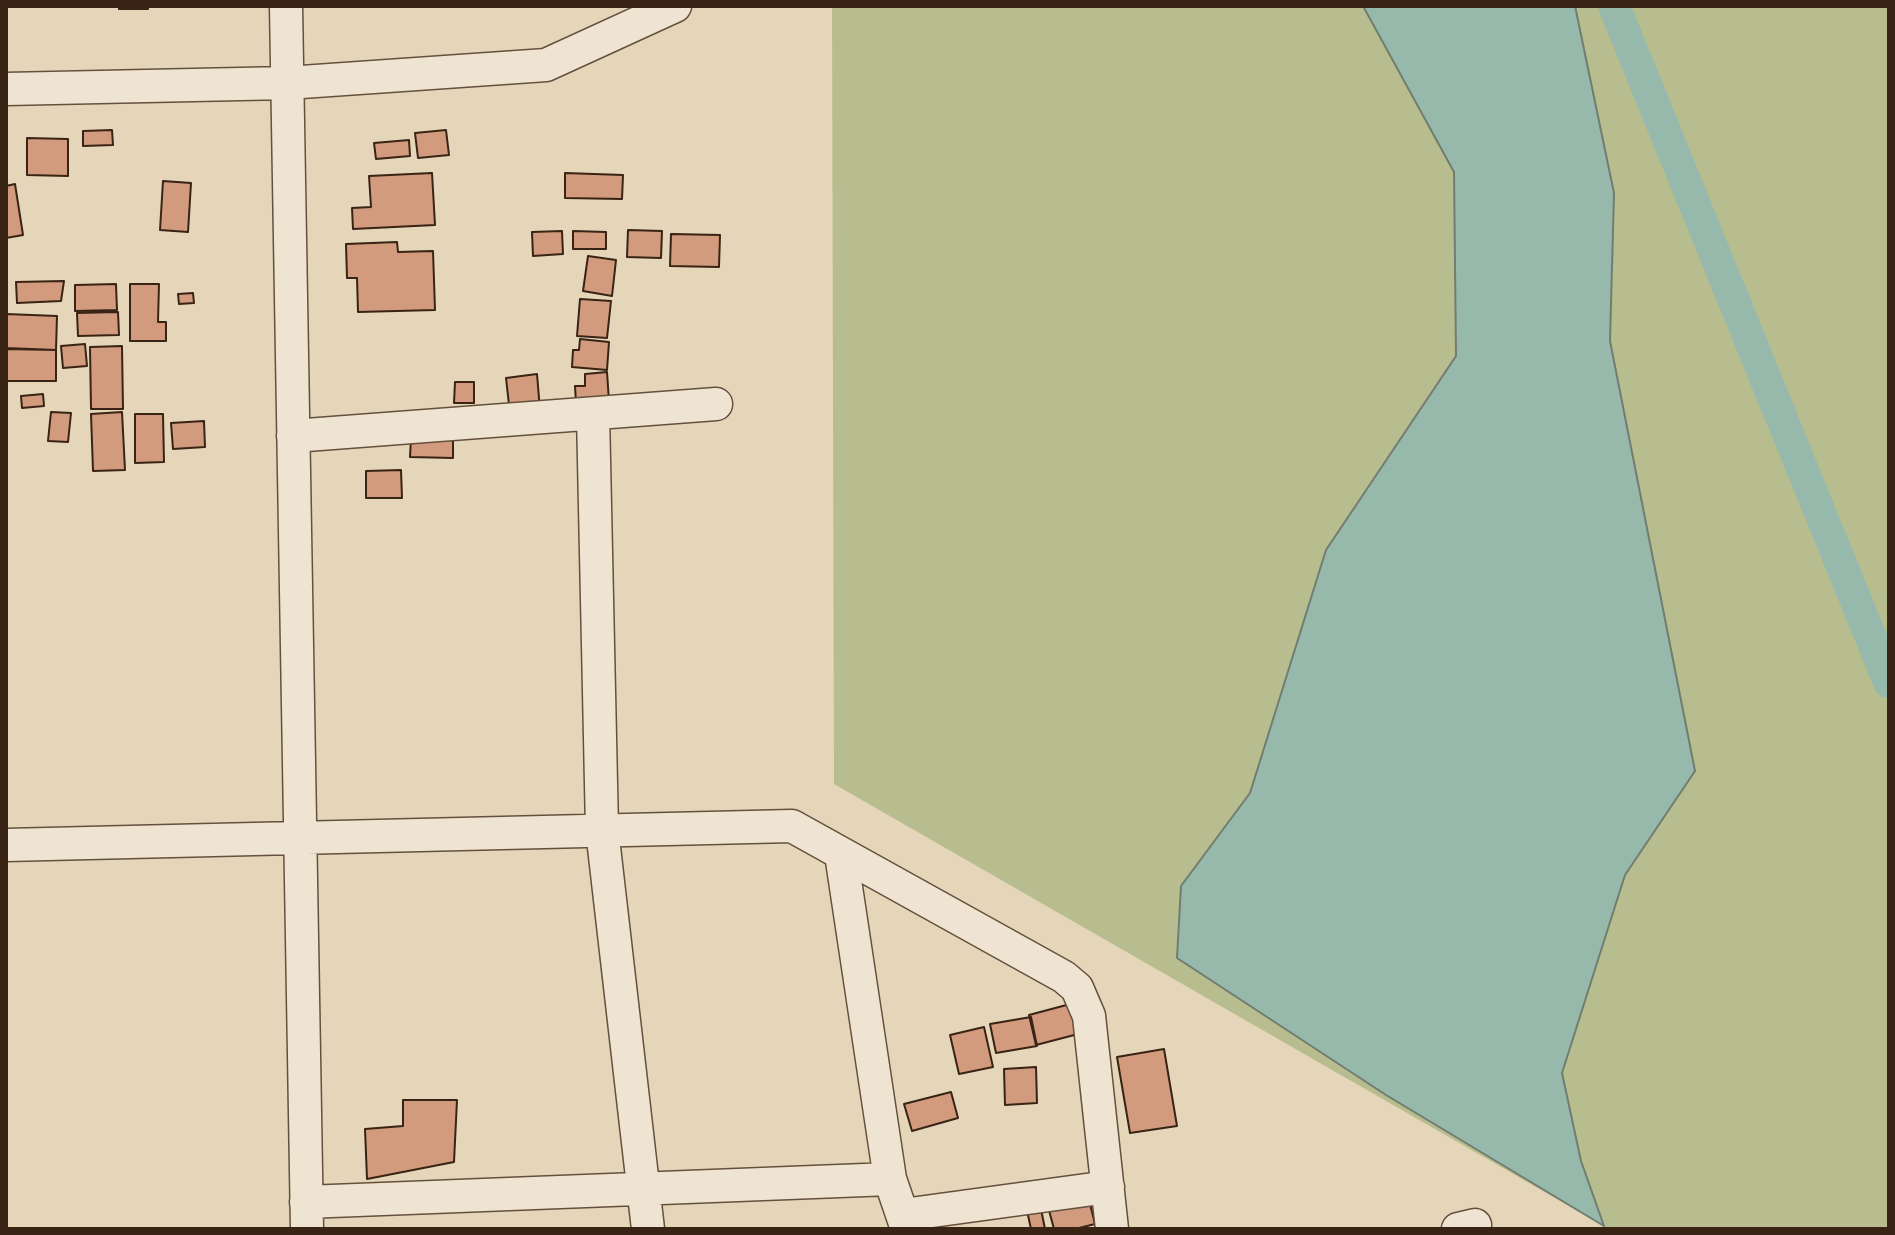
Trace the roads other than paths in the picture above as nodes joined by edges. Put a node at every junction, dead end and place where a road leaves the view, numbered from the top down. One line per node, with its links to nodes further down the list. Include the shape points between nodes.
1 (286, 6): 3 (street)
2 (675, 6): 3 (street, via 546,65)
3 (287, 83): 4 (street); 7 (street)
4 (6, 89)
5 (716, 404): 6 (street)
6 (593, 414): 7 (street); 8 (street)
7 (293, 436): 9 (street)
8 (602, 830): 9 (street); 11 (street, via 792,826); 14 (street)
9 (298, 839): 10 (street); 15 (street)
10 (6, 845)
11 (841, 854): 12 (street); 13 (street, via 1077,988 1089,1016)
12 (890, 1179): 14 (street); 16 (street)
13 (1108, 1187): 16 (street); 18 (street)
14 (645, 1188): 15 (street); 17 (street)
15 (306, 1216)
16 (905, 1222)
17 (648, 1229)
18 (1112, 1229)

